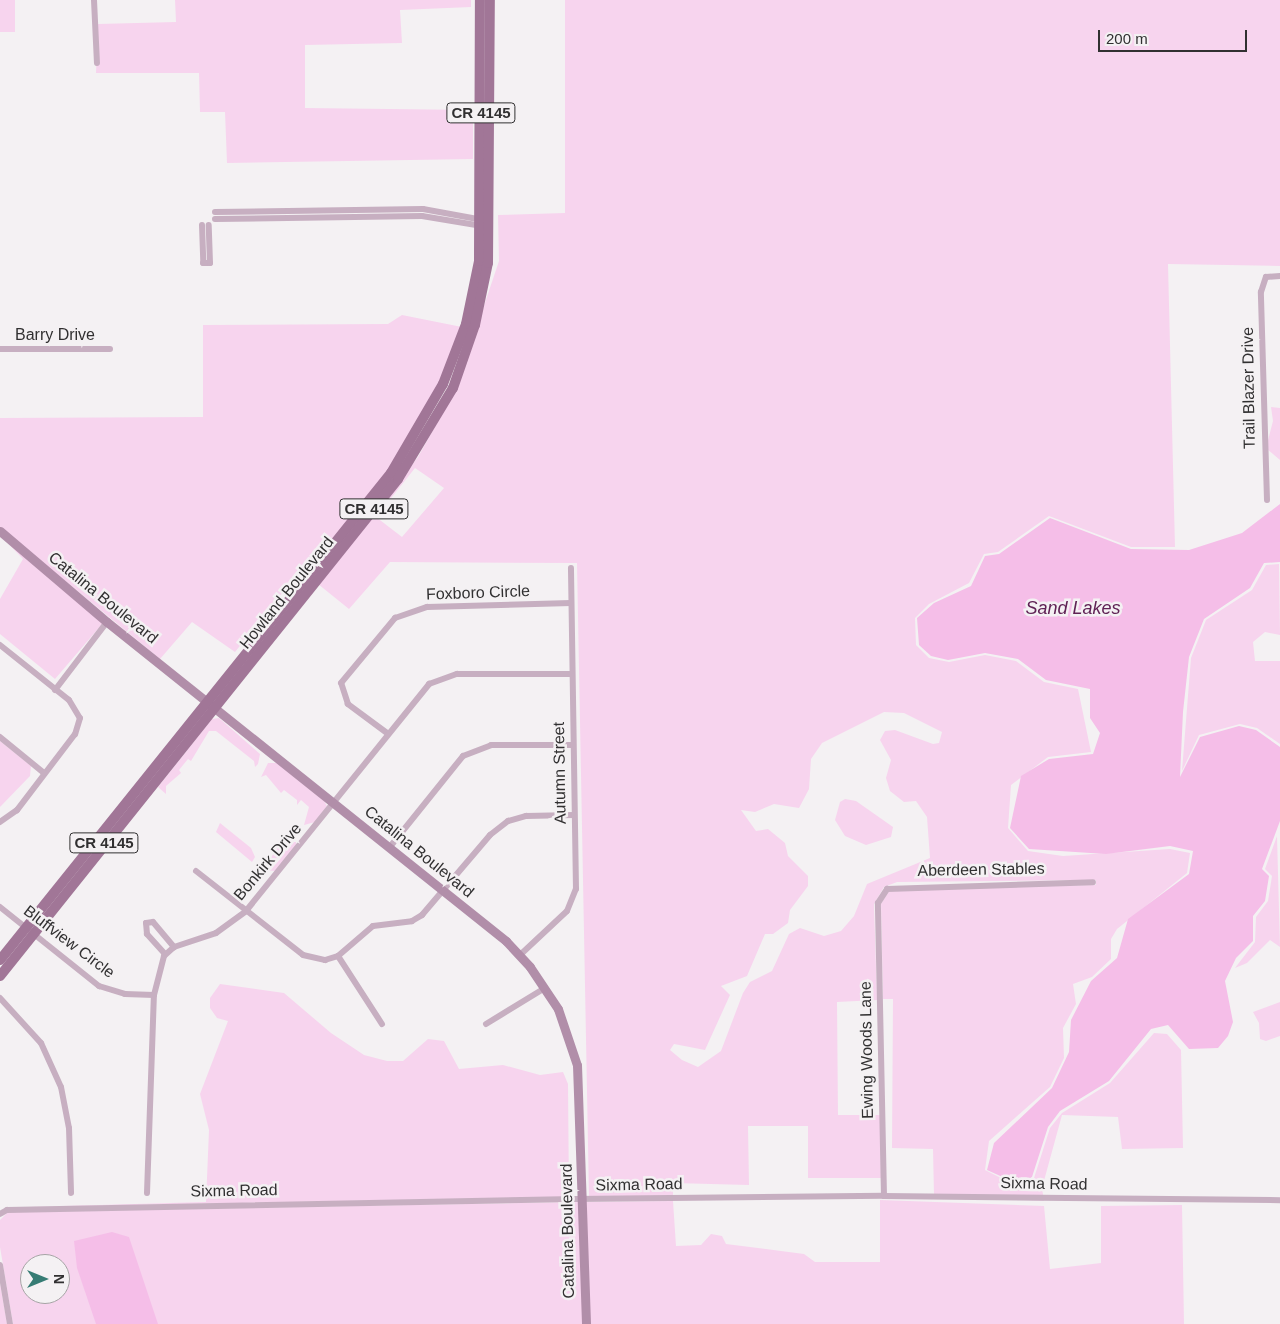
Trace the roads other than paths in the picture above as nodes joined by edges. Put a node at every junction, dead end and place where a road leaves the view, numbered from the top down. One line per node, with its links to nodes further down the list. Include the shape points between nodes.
1 (94, 0): 4 (street)
2 (480, 0): 6 (main road, Howland Boulevard / CR 4145)
3 (490, 0): 6 (main road, Howland Boulevard / CR 4145)
4 (97, 63)
5 (215, 216): 6 (street, via 422,216)
6 (486, 223): 19 (main road, Howland Boulevard / CR 4145, via 466,324 422,424 391,473)
7 (206, 225): 7 (street, via 203,263 210,263)
8 (1280, 276): 11 (street, Trail Blazer Drive, via 1266,277 1261,301)
9 (0, 349): 10 (street, Barry Drive)
10 (110, 349)
11 (1267, 500)
12 (0, 531): 15 (street, Catalina Boulevard)
13 (571, 568): 14 (street, Autumn Street)
14 (571, 604): 17 (street, Autumn Street); 20 (street, Foxboro Circle, via 427,607 395,618 341,683 348,704)
15 (107, 622): 18 (street); 19 (street, Catalina Boulevard)
16 (0, 645): 18 (street)
17 (572, 674): 20 (street, Bonkirk Drive, via 441,678 424,689); 22 (street, Autumn Street)
18 (55, 690): 23 (street, via 78,711 79,726)
19 (210, 705): 24 (street, Catalina Boulevard); 34 (main road, Howland Boulevard / CR 4145)
20 (388, 733): 24 (street, Bonkirk Drive)
21 (0, 737): 23 (street)
22 (573, 745): 25 (street, Autumn Street); 27 (street, via 491,745 463,756)
23 (44, 773): 26 (street, via 17,810)
24 (333, 803): 27 (street, Catalina Boulevard); 33 (street, Bonkirk Drive)
25 (574, 815): 30 (street, via 526,816 508,821 490,835); 37 (street, Autumn Street, via 573,900)
26 (0, 822)
27 (389, 848): 30 (street, Catalina Boulevard)
28 (196, 871): 33 (street)
29 (1094, 882): 31 (street, Aberdeen Stables, via 897,885 887,889)
30 (444, 891): 37 (street, Catalina Boulevard); 38 (street, via 422,915 412,921 373,926)
31 (878, 903): 48 (street, Ewing Woods Lane)
32 (0, 907): 34 (street, Bluffview Circle)
33 (246, 911): 35 (street, Bonkirk Drive, via 216,933); 38 (street, via 308,959)
34 (29, 931): 39 (main road, Howland Boulevard / CR 4145); 40 (main road, Howland Boulevard / CR 4145); 42 (street, Bluffview Circle, via 108,990)
35 (174, 947): 36 (street, Bonkirk Drive); 36 (street, via 153,922 146,923 147,934)
36 (165, 954): 42 (street)
37 (520, 955): 41 (street, Catalina Boulevard)
38 (338, 956): 44 (street)
39 (0, 960)
40 (0, 976)
41 (545, 988): 45 (street); 49 (street, Catalina Boulevard, via 566,1026 577,1065)
42 (154, 995): 47 (street)
43 (0, 998): 46 (street, via 40,1043 61,1087 69,1128)
44 (382, 1024)
45 (486, 1024)
46 (71, 1193)
47 (147, 1193)
48 (884, 1196): 49 (street, Sixma Road); 50 (street, Sixma Road)
49 (582, 1199): 51 (street, Sixma Road, via 6,1210); 54 (street, Catalina Boulevard)
50 (1280, 1200)
51 (0, 1214)
52 (0, 1265): 53 (street)
53 (10, 1324)
54 (586, 1324)

